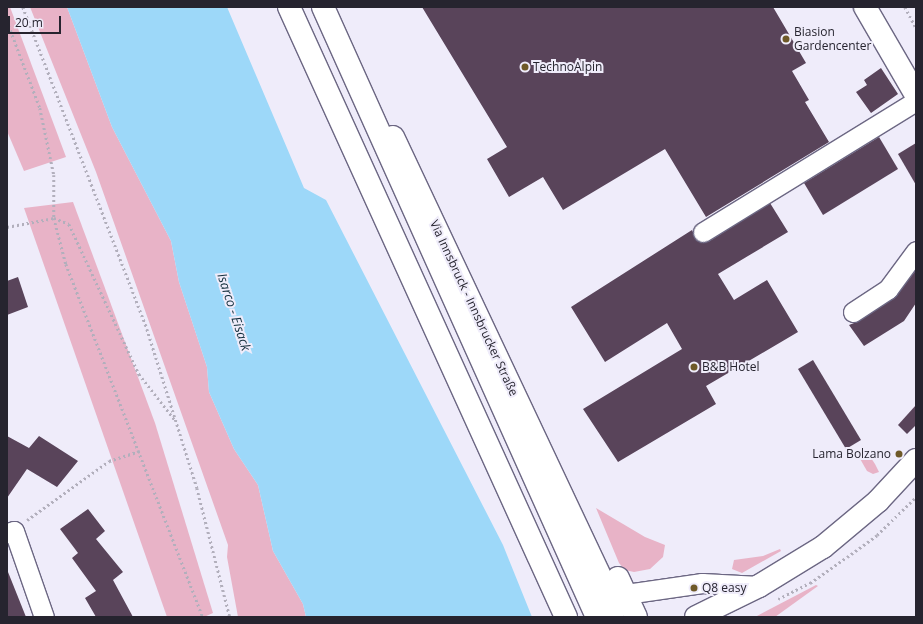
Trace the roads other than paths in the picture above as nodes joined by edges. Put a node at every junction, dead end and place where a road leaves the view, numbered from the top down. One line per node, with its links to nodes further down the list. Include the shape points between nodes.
1 (289, 7): 15 (main road)
2 (323, 7): 13 (main road)
3 (332, 7): 13 (main road, Via Innsbruck - Innsbrucker Straße, via 524,414 542,426)
4 (865, 7): 5 (main road)
5 (916, 95)
6 (916, 101): 7 (street)
7 (703, 232)
8 (916, 251): 9 (street, via 888,289)
9 (854, 312)
10 (916, 460): 12 (main road, via 878,501 841,533)
11 (10, 532): 14 (street)
12 (759, 586): 13 (street, via 702,583); 17 (main road)
13 (613, 606): 16 (main road)
14 (44, 617)
15 (566, 617)
16 (636, 617)
17 (696, 617)

